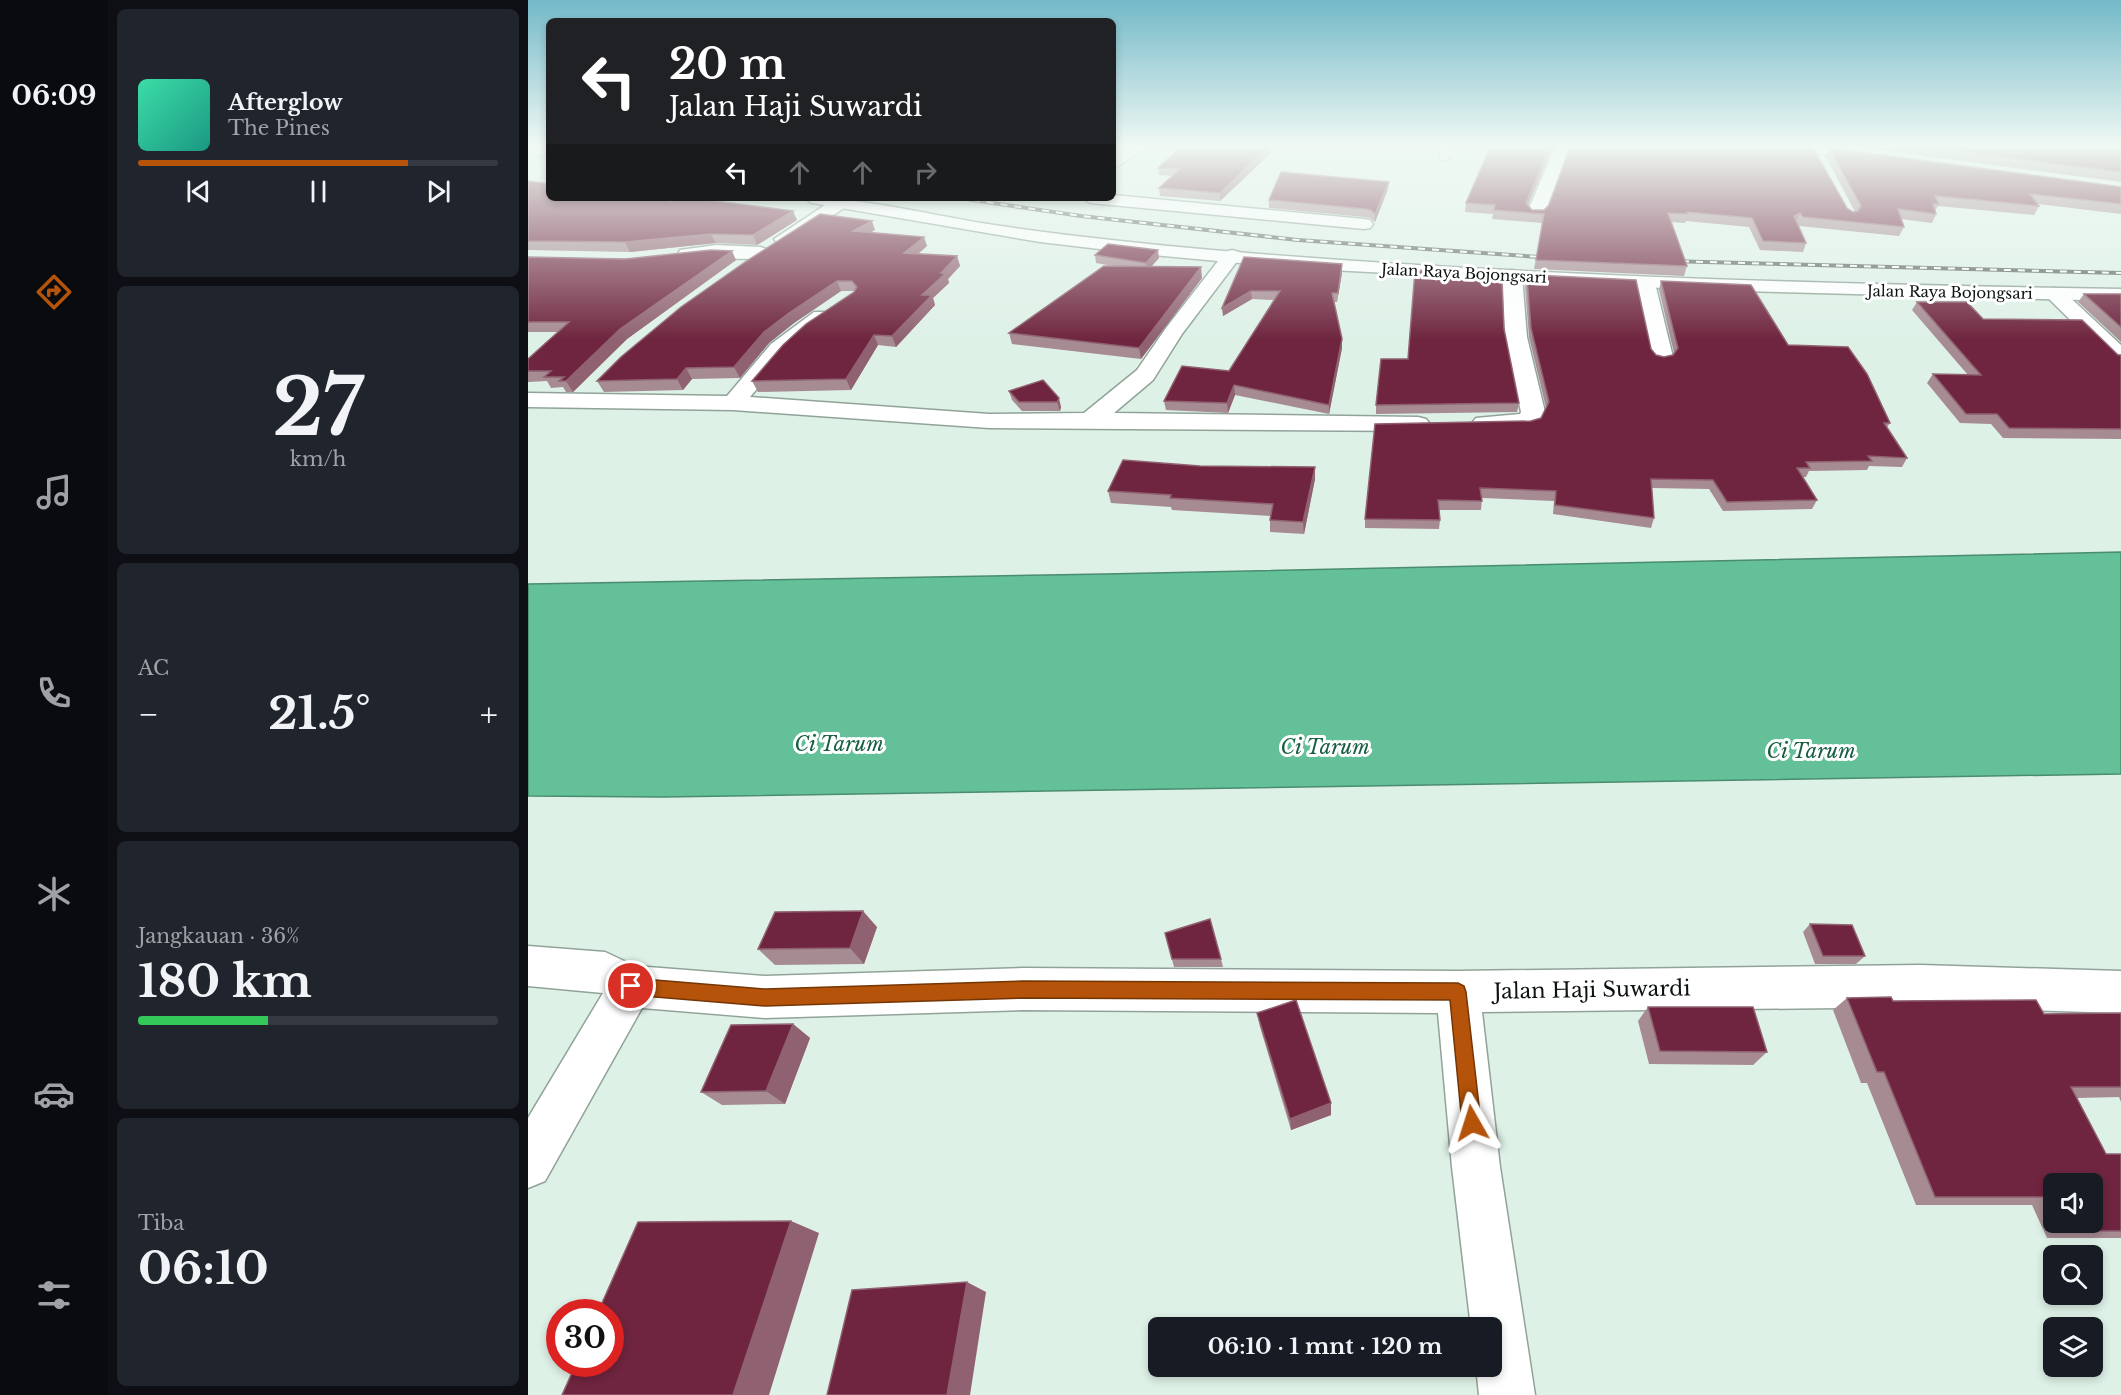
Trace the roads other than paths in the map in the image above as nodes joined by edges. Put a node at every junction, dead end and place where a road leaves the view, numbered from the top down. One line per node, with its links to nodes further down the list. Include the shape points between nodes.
1 (829, 210): 7 (street)
2 (882, 210): 9 (street, Jalan Raya Bojongsari, via 1040,237)
3 (1218, 210): 6 (street)
4 (1537, 210): 5 (street)
5 (1536, 213)
6 (1364, 224)
7 (760, 254): 8 (street, via 716,251); 10 (street)
8 (668, 256)
9 (1232, 256): 11 (street, Jalan Raya Bojongsari); 20 (street, via 1145,375)
10 (732, 273)
11 (1512, 276): 12 (street, Jalan Raya Bojongsari); 20 (street, via 1516,337 1533,412 1530,421)
12 (1645, 284): 13 (street, Jalan Raya Bojongsari); 16 (street)
13 (2055, 294): 14 (street, Jalan Raya Bojongsari); 17 (street)
14 (2121, 295)
15 (840, 304): 19 (street, via 778,349)
16 (1662, 357)
17 (2121, 357)
18 (528, 399): 19 (street, via 587,393)
19 (733, 403): 20 (street, via 989,421)
20 (1090, 420)
21 (528, 966): 22 (street, via 605,972)
22 (631, 986): 23 (street, Jalan Haji Suwardi, via 765,997 1023,989); 25 (street)
23 (1458, 992): 24 (street, Jalan Haji Suwardi, via 1921,986); 26 (street, via 1476,1167)
24 (2121, 992)
25 (528, 1164)
26 (1507, 1395)

